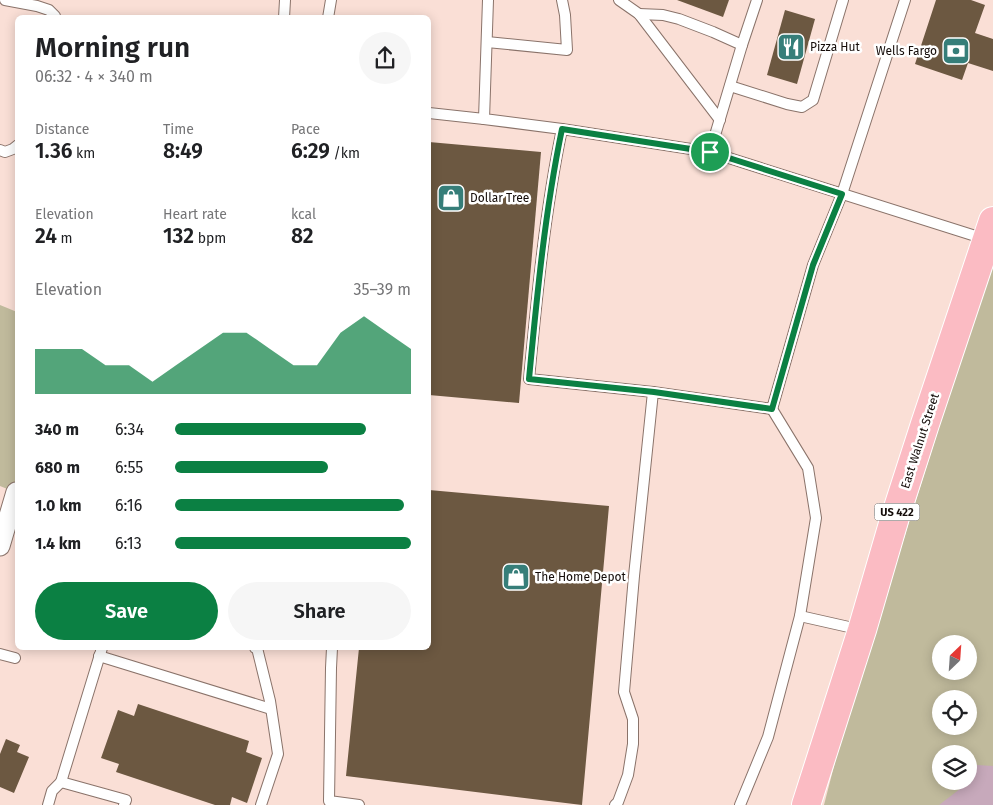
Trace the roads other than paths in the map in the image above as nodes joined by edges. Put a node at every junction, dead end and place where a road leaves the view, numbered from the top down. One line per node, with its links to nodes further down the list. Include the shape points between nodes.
1 (4, 0): 11 (lane, via 37,6)
2 (285, 0): 12 (lane)
3 (331, 0): 13 (lane)
4 (488, 0): 14 (lane)
5 (562, 0): 14 (lane, via 567,50)
6 (619, 0): 10 (lane)
7 (757, 0): 15 (lane)
8 (843, 0): 16 (lane, via 813,100 802,107)
9 (905, 0): 24 (lane)
10 (638, 14): 15 (lane, via 679,19); 19 (lane)
11 (54, 15)
12 (284, 15)
13 (328, 15)
14 (487, 42): 18 (lane)
15 (742, 45): 16 (lane)
16 (730, 86): 19 (lane)
17 (431, 113): 18 (lane)
18 (484, 119): 20 (lane)
19 (720, 120): 23 (lane)
20 (562, 129): 23 (lane); 26 (lane, via 553,173 529,379)
21 (15, 147): 22 (lane, via 5,152)
22 (0, 150)
23 (710, 152): 24 (lane)
24 (842, 194): 25 (lane); 27 (lane, via 813,265)
25 (990, 230): 31 (highway, East Walnut Street / US 422, via 895,517)
26 (654, 392): 27 (lane); 44 (lane, via 624,692 632,719 633,744 628,775)
27 (772, 409): 30 (lane, via 808,468 816,518)
28 (15, 495): 29 (street)
29 (0, 546)
30 (800, 616): 31 (lane); 45 (lane, via 768,736)
31 (862, 630): 46 (highway, East Walnut Street / US 422)
32 (257, 650): 37 (lane)
33 (332, 650): 39 (lane)
34 (100, 652): 37 (lane); 38 (lane)
35 (0, 654): 36 (lane)
36 (15, 658)
37 (271, 709): 42 (lane, via 278,754)
38 (61, 782): 40 (lane, via 52,791); 41 (lane, via 126,800)
39 (331, 803): 43 (lane)
40 (48, 805)
41 (124, 805)
42 (261, 805)
43 (359, 805)
44 (615, 805)
45 (740, 805)
46 (806, 805)

